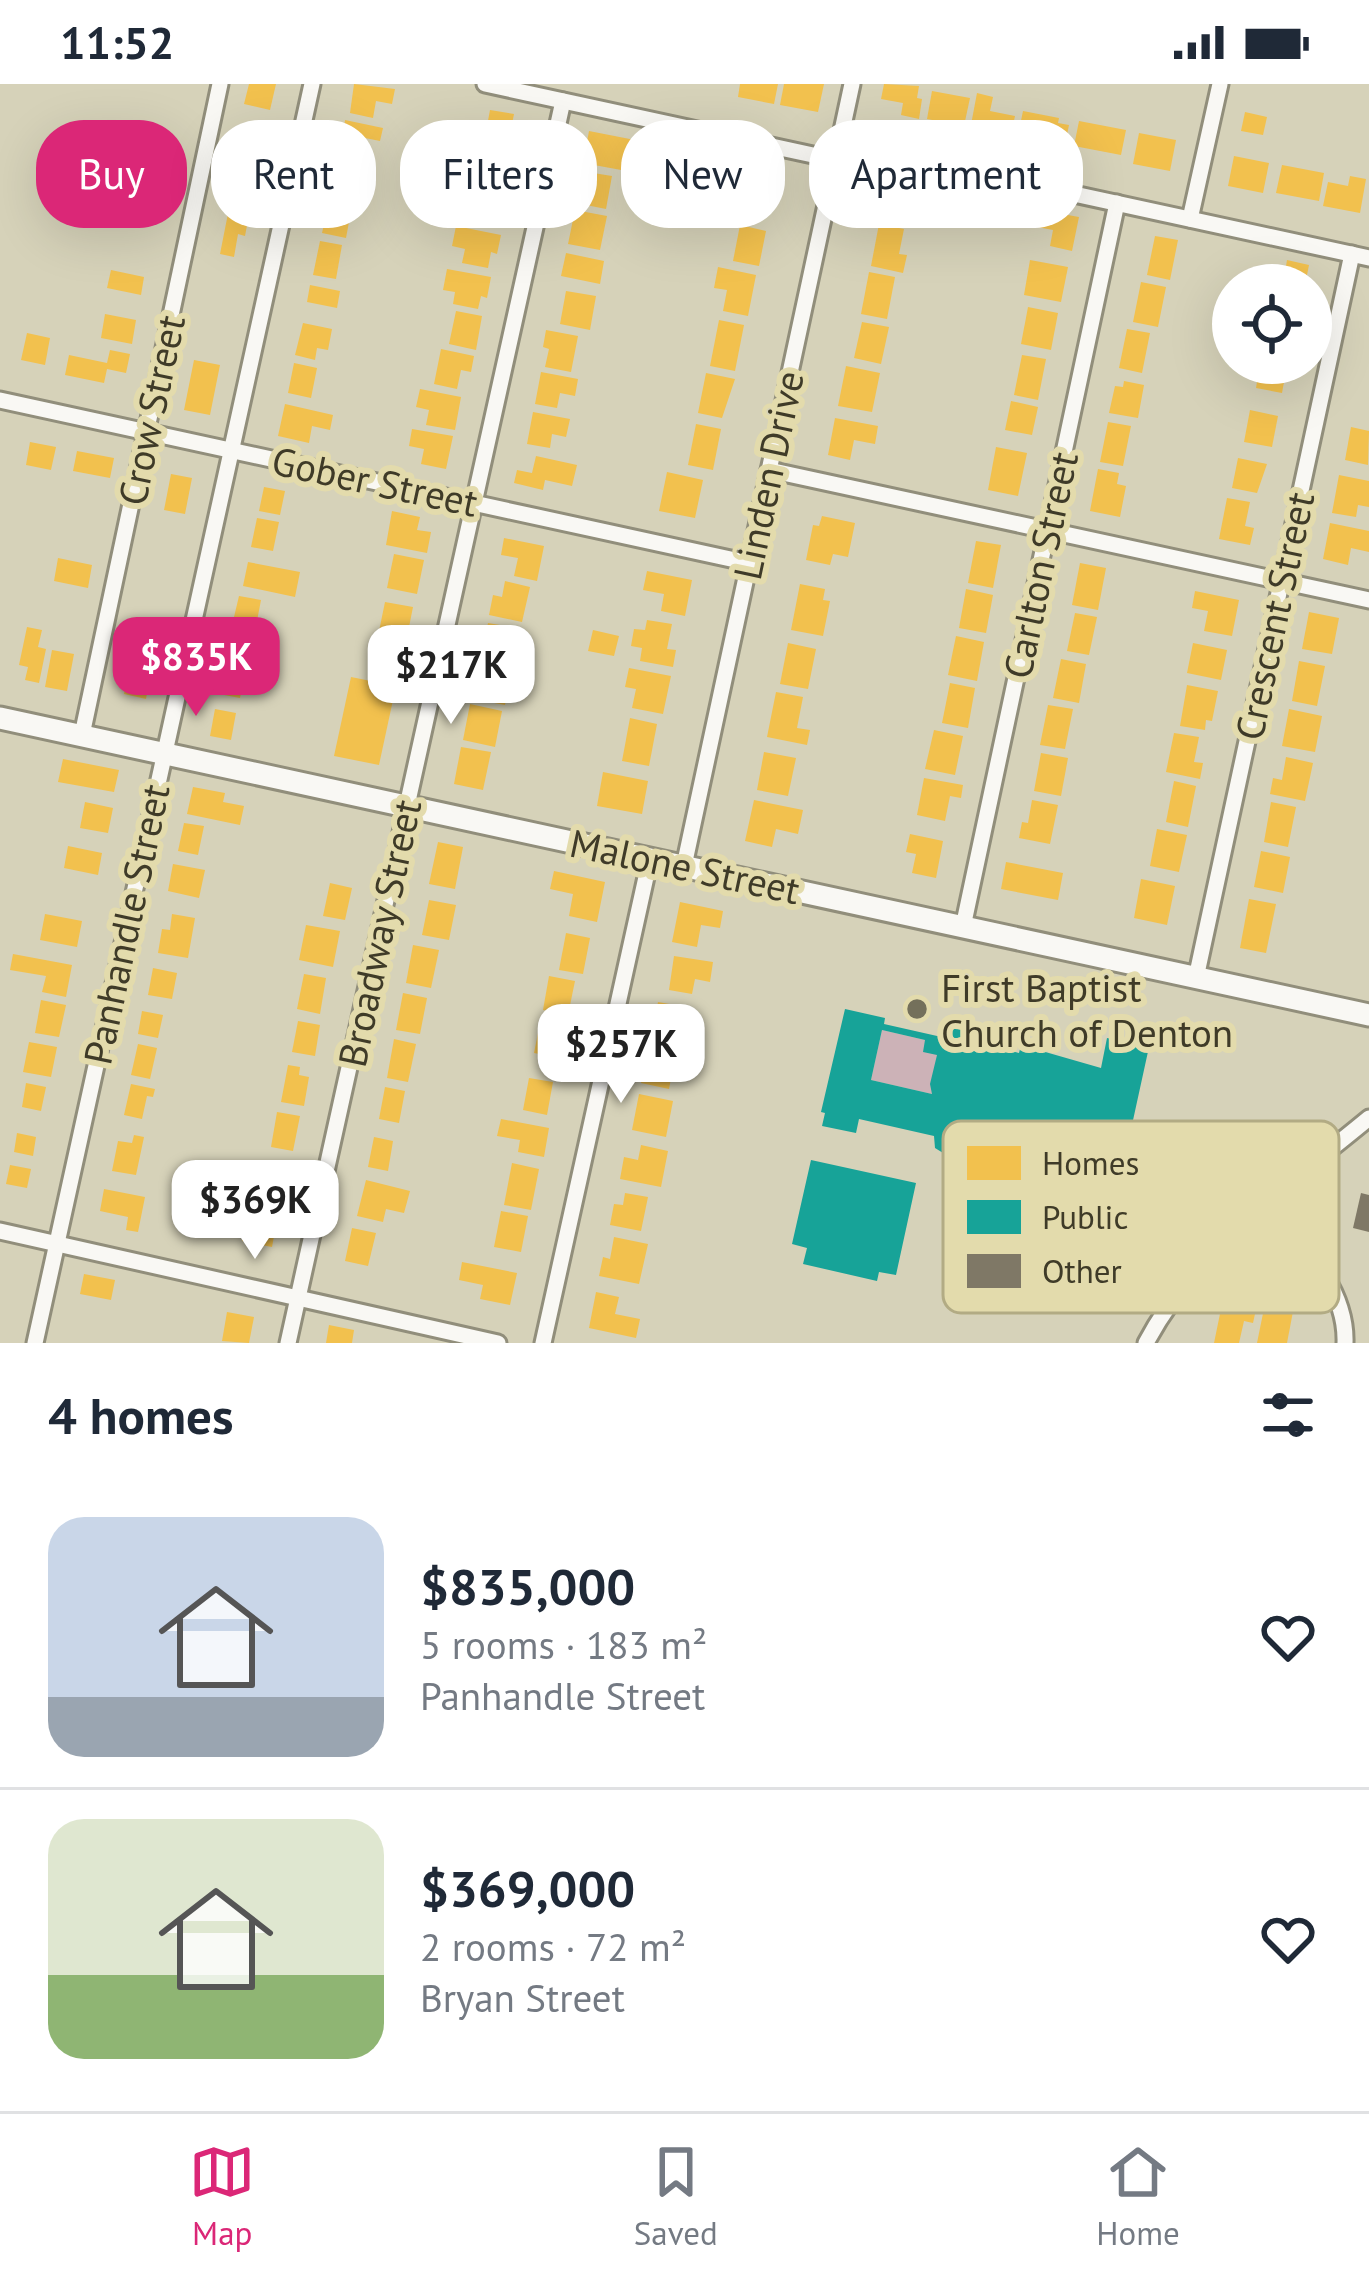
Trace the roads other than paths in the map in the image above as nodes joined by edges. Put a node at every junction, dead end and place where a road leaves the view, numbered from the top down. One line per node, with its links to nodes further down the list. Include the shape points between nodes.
1 (220, 84): 15 (street, Crow Street)
2 (312, 84): 16 (street, Panhandle Street)
3 (484, 84): 6 (street)
4 (852, 84): 7 (street, Linden Drive)
5 (1220, 84): 11 (street)
6 (563, 101): 8 (street); 18 (street, Broadway Street)
7 (844, 120)
8 (809, 146)
9 (1083, 197): 10 (street)
10 (1117, 203): 11 (street); 19 (street, Carlton Street)
11 (1190, 219): 13 (street)
12 (821, 228): 17 (street, Linden Drive)
13 (1360, 256): 21 (street, Crescent Street)
14 (0, 400): 15 (street, Gober Street)
15 (146, 432): 16 (street, Gober Street); 24 (street, Crow Street)
16 (229, 450): 18 (street, Gober Street); 25 (street, Panhandle Street)
17 (769, 470): 19 (street); 20 (street, Linden Drive)
18 (474, 503): 20 (street, Gober Street); 26 (street, Broadway Street)
19 (1047, 530): 21 (street); 29 (street, Carlton Street)
20 (749, 563): 28 (street, Linden Drive)
21 (1281, 581): 22 (street); 30 (street, Crescent Street)
22 (1369, 600)
23 (0, 718): 24 (street, Malone Street)
24 (82, 735): 25 (street, Malone Street)
25 (163, 753): 26 (street, Malone Street); 35 (street, Panhandle Street)
26 (407, 806): 27 (street, Malone Street); 36 (street, Broadway Street)
27 (650, 859): 28 (street, Malone Street); 42 (street)
28 (684, 866): 29 (street, Malone Street)
29 (963, 927): 30 (street, Malone Street)
30 (1196, 978): 31 (street, Malone Street)
31 (1369, 1015)
32 (1369, 1118): 33 (street)
33 (1339, 1143)
34 (0, 1231): 35 (street)
35 (57, 1244): 36 (street); 39 (street, Panhandle Street)
36 (298, 1298): 40 (street, Broadway Street); 41 (street)
37 (1339, 1306): 44 (street)
38 (1167, 1313): 43 (street)
39 (35, 1343)
40 (288, 1343)
41 (498, 1343)
42 (543, 1343)
43 (1146, 1343)
44 (1345, 1343)

